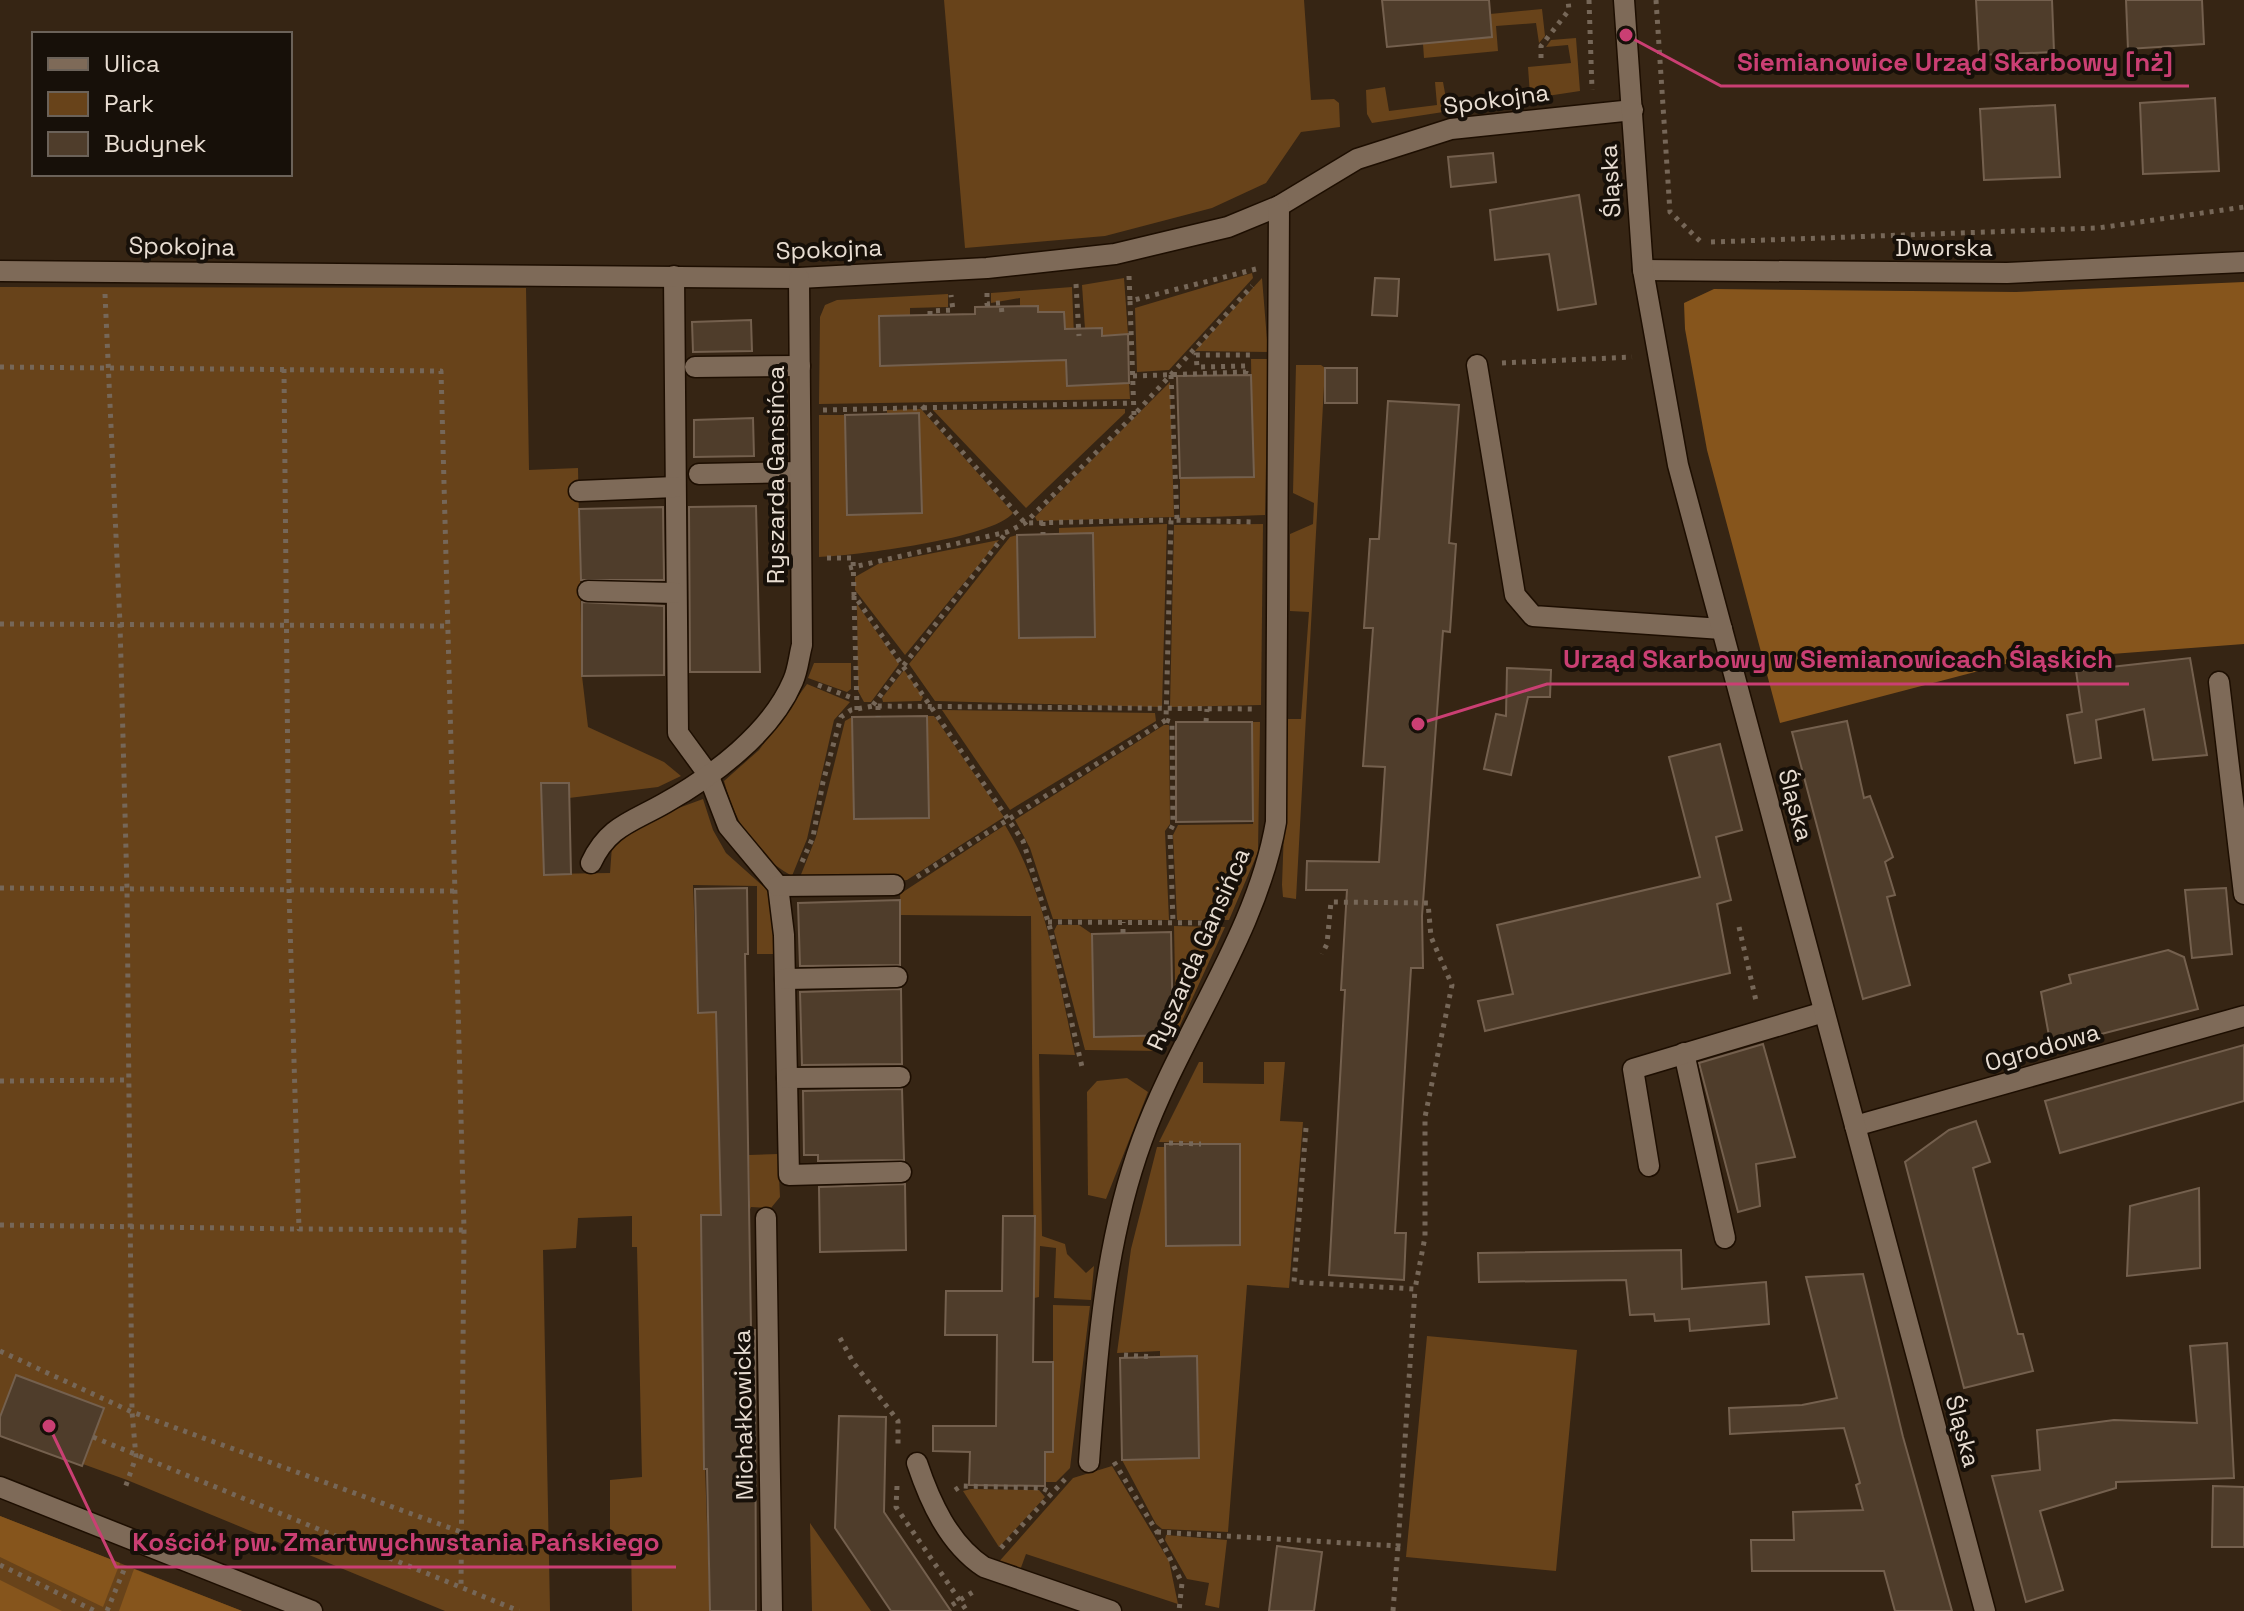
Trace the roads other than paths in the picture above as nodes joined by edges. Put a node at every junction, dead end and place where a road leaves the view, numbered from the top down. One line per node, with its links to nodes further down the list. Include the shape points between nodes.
1 (1624, 0): 2 (street, Śląska)
2 (1633, 110): 3 (street, Spokojna, via 1451,129 1357,159); 5 (street, Śląska)
3 (1279, 206): 8 (street, Spokojna, via 1228,227 1115,254 987,268); 37 (street, Ryszarda Gansińca, via 1276,822 1262,881 1137,1154 1101,1302)
4 (2244, 262): 5 (street, Dworska, via 2007,273)
5 (1643, 270): 18 (street, Śląska, via 1678,465)
6 (0, 271): 7 (street, Spokojna)
7 (674, 276): 8 (street, Spokojna); 14 (street)
8 (799, 278): 10 (street, Ryszarda Gansińca)
9 (1477, 365): 18 (street, via 1520,604 1533,616)
10 (800, 366): 11 (street); 12 (street, Ryszarda Gansińca)
11 (695, 367)
12 (800, 472): 13 (street); 20 (street, Ryszarda Gansińca, via 802,645 795,677 776,713)
13 (699, 474)
14 (675, 487): 15 (street); 17 (street)
15 (579, 491)
16 (588, 591): 17 (street)
17 (675, 593): 20 (street, via 678,733)
18 (1722, 629): 27 (street, Śląska)
19 (2219, 682): 24 (street)
20 (708, 774): 21 (street, Ryszarda Gansińca, via 612,831); 23 (street, via 728,826)
21 (591, 863)
22 (894, 885): 23 (street)
23 (785, 886): 26 (street)
24 (2244, 894)
25 (897, 977): 26 (street)
26 (785, 979): 31 (street)
27 (1824, 1012): 29 (street); 32 (street, Śląska)
28 (2244, 1016): 32 (street, Ogrodowa)
29 (1684, 1053): 33 (street, via 1633,1069); 36 (street)
30 (900, 1077): 31 (street)
31 (787, 1078): 34 (street, via 789,1175)
32 (1855, 1126): 43 (street, Śląska)
33 (1649, 1166)
34 (901, 1172)
35 (766, 1218): 41 (street, Michałkowicka)
36 (1725, 1238)
37 (1089, 1462)
38 (917, 1463): 42 (street, via 959,1547 984,1567)
39 (0, 1487): 40 (street)
40 (312, 1611)
41 (772, 1611)
42 (1111, 1611)
43 (1985, 1611)

